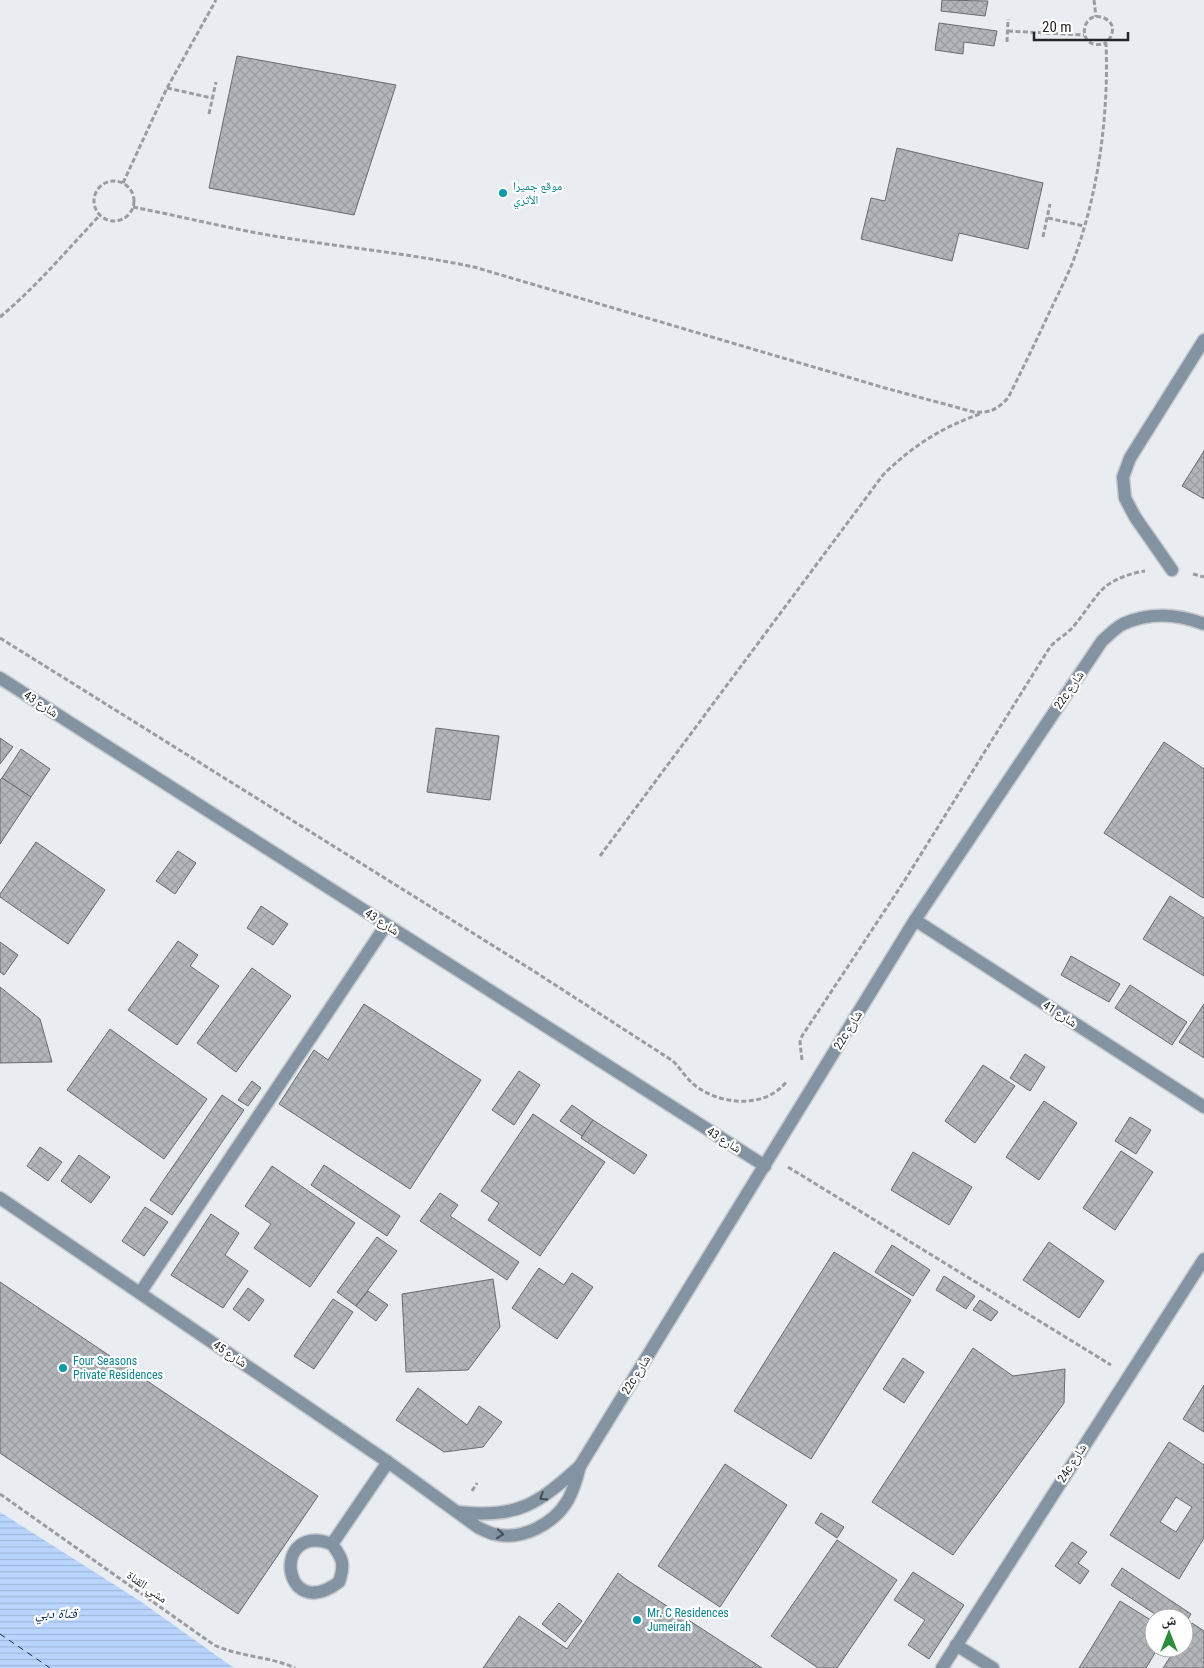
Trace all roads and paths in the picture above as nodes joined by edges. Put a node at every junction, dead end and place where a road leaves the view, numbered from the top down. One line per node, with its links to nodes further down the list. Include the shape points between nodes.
1 (216, 0): 10 (path)
2 (1094, 0): 3 (path)
3 (1096, 17): 6 (path, via 1087,21); 8 (path, via 1107,19 1111,24 1113,31)
4 (1008, 19): 5 (path)
5 (1008, 31): 6 (path); 7 (path)
6 (1084, 35): 8 (path, via 1094,44)
7 (1008, 42)
8 (1106, 43): 18 (path, via 1102,130)
9 (216, 82): 11 (path)
10 (167, 88): 11 (path); 13 (path)
11 (212, 98): 12 (path)
12 (209, 114)
13 (123, 183): 15 (path, via 132,193); 16 (path, via 109,182 98,190 94,203)
14 (1050, 204): 17 (path)
15 (133, 207): 16 (path, via 119,220); 22 (path, via 283,237 423,256 474,267 884,388)
16 (100, 216): 20 (path)
17 (1048, 218): 18 (path); 19 (path)
18 (1084, 226): 22 (path, via 1072,264 1008,398 996,410)
19 (1043, 237)
20 (0, 317)
21 (1204, 340): 23 (street, via 1130,458 1123,477 1125,498 1131,510)
22 (983, 413): 28 (path, via 934,434 883,475)
23 (1172, 570): 24 (path); 31 (path, via 1138,572 1104,587 1072,628 1050,647 903,883 802,1036 802,1059)
24 (1204, 577)
25 (1204, 624): 29 (street, 22c شارع, via 1167,616 1143,617 1121,625 1102,641)
26 (0, 638): 33 (path, via 532,970 673,1061)
27 (0, 678): 30 (street, شارع 43)
28 (600, 856)
29 (915, 920): 35 (street, شارع 41); 36 (street, 22c شارع)
30 (386, 924): 36 (street, شارع 43); 39 (street)
31 (798, 1066)
32 (788, 1079): 33 (path, via 783,1086 764,1097 736,1102 709,1093)
33 (689, 1080): 34 (path)
34 (684, 1088)
35 (1204, 1107)
36 (768, 1161): 40 (path); 42 (street, 22c شارع)
37 (0, 1198): 39 (street, شارع 45)
38 (1204, 1259): 40 (street, 24c شارع)
39 (140, 1293): 41 (street, شارع 45)
40 (1128, 1376): 46 (street, 24c شارع)
41 (388, 1462): 44 (street, شارع 45); 45 (street)
42 (580, 1466): 44 (street, 22c شارع, one-way to 44, via 546,1496 530,1505 495,1514); 44 (street, 22c شارع, one-way to 42, via 494,1534 511,1536 528,1532 557,1515 574,1488)
43 (0, 1494): 47 (path, مشي القناة, via 214,1644 228,1651)
44 (458, 1512)
45 (332, 1544): 45 (street, via 321,1540 298,1546 290,1567 298,1587 308,1592 322,1592 339,1582 343,1568 340,1555)
46 (956, 1644): 48 (street, 24c شارع); 49 (street)
47 (295, 1668)
48 (942, 1668)
49 (993, 1668)

